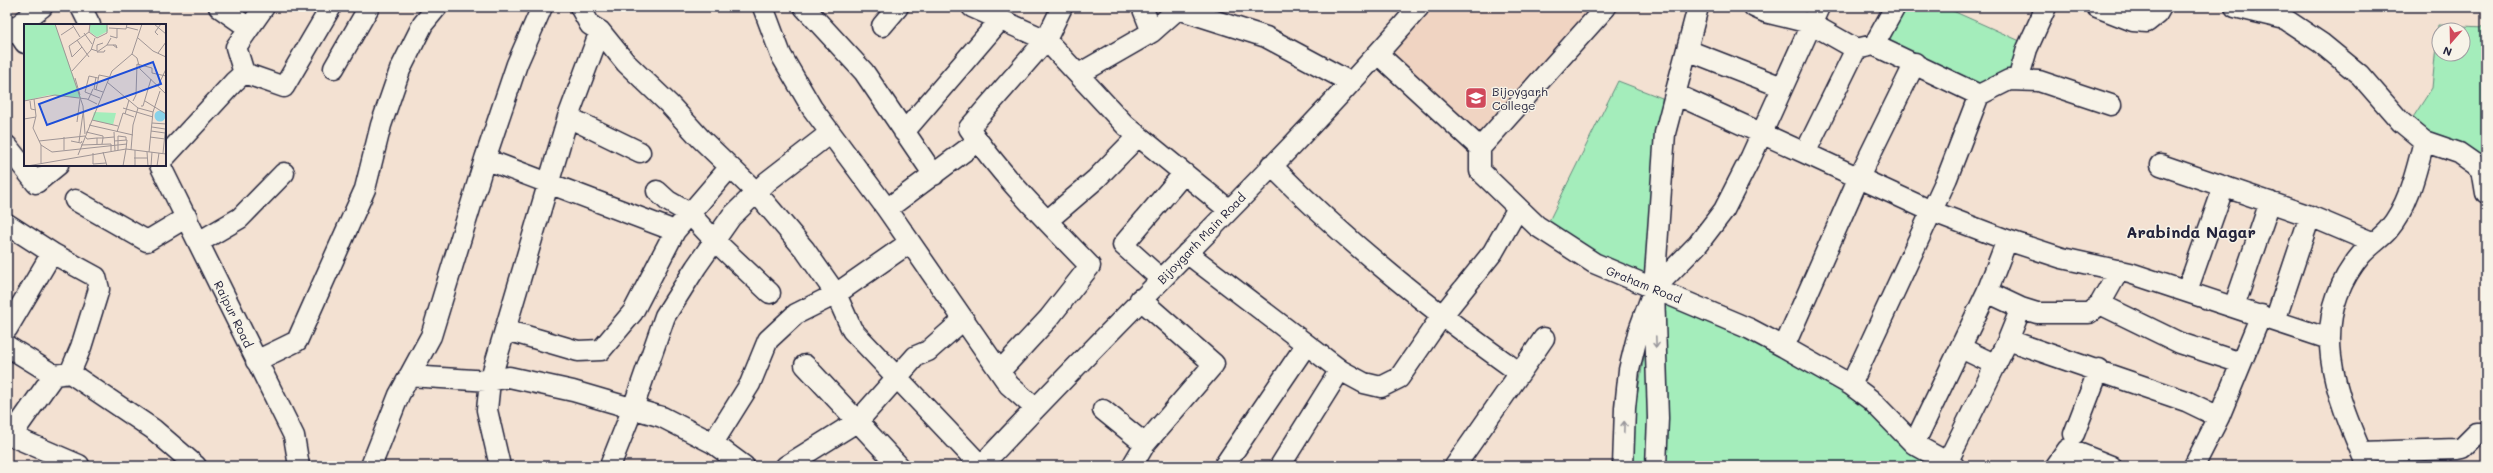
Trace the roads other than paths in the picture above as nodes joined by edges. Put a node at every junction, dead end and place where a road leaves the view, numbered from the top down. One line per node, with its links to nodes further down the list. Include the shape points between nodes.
1 (42, 7): 28 (street)
2 (81, 7): 29 (street)
3 (219, 7): 32 (street)
4 (264, 7): 32 (street)
5 (331, 7): 42 (street, via 284,87)
6 (370, 7): 41 (street)
7 (542, 7): 62 (street, via 517,64)
8 (763, 7): 52 (street, via 781,55)
9 (804, 7): 51 (street, via 864,72)
10 (898, 7): 31 (street)
11 (972, 7): 27 (street)
12 (1062, 7): 36 (street)
13 (1144, 7): 34 (street)
14 (1419, 7): 39 (street, Bijoygarh Main Road)
15 (1606, 7): 58 (street)
16 (1698, 7): 38 (street)
17 (1754, 7): 26 (street, via 1764,12)
18 (1895, 7): 37 (street)
19 (2046, 7): 44 (street, via 2027,49)
20 (2097, 7): 21 (street, via 2133,21 2147,22 2157,14)
21 (2160, 7)
22 (2235, 7): 56 (street, via 2285,19 2322,43 2360,75 2401,122)
23 (431, 9): 120 (street, via 400,70 381,124 365,189 296,341)
24 (587, 10): 33 (street, via 590,25)
25 (1207, 12): 34 (street, via 1178,9); 45 (street, via 1266,37)
26 (1814, 15): 37 (street); 46 (street)
27 (1002, 19): 36 (street); 51 (street)
28 (26, 24)
29 (90, 24)
30 (24, 26): 35 (street)
31 (882, 26)
32 (249, 28): 42 (street, via 236,47)
33 (600, 31): 50 (street); 68 (street, via 626,63 670,104)
34 (1152, 32): 43 (street)
35 (16, 35)
36 (1046, 40): 43 (street); 55 (street, via 968,128)
37 (1865, 47): 40 (street); 60 (street)
38 (1686, 50): 46 (street); 47 (street)
39 (1378, 54): 45 (street, Bijoygarh Main Road); 58 (street)
40 (1915, 63): 48 (street); 72 (street)
41 (334, 68)
42 (244, 73): 61 (street)
43 (1079, 74): 54 (street)
44 (2018, 80): 48 (street, via 2009,80); 49 (street, via 2039,81)
45 (1350, 82): 63 (street, Bijoygarh Main Road)
46 (1782, 87): 53 (street)
47 (1675, 94): 53 (street); 99 (street, via 1665,133)
48 (1980, 95): 83 (street)
49 (2111, 105)
50 (568, 117): 59 (street); 73 (street)
51 (904, 132): 71 (street)
52 (830, 133): 76 (street); 81 (street)
53 (1762, 133): 60 (street); 99 (street, via 1724,210 1698,244)
54 (1138, 136): 70 (street); 87 (street, via 1096,179)
55 (978, 141): 71 (street); 87 (street)
56 (2424, 141): 67 (street, via 2459,153); 93 (street, via 2406,201 2388,229)
57 (7, 146): 65 (street, via 36,183)
58 (1480, 148): 80 (street, Graham Road, via 1480,171)
59 (640, 152)
60 (1805, 153): 72 (street)
61 (166, 156)
62 (485, 159): 73 (street); 129 (street, via 431,336)
63 (1271, 165): 82 (street, Bijoygarh Main Road); 108 (street, via 1342,234)
64 (2161, 165): 74 (street)
65 (57, 166)
66 (161, 166): 86 (street, Raipur Road)
67 (2484, 166): 77 (street)
68 (730, 167): 76 (street); 84 (street)
69 (284, 173): 92 (street, via 240,218)
70 (1184, 173): 82 (street); 98 (street, via 1123,245)
71 (934, 175): 81 (street)
72 (1859, 177): 83 (street); 118 (street)
73 (550, 182): 89 (street); 112 (street, via 511,305)
74 (2224, 186): 79 (street); 100 (street)
75 (657, 191): 84 (street, via 668,201)
76 (756, 192): 91 (street, via 731,217); 103 (street, via 805,250)
77 (2486, 193)
78 (75, 200): 86 (street, via 147,241)
79 (2270, 202): 85 (street); 106 (street)
80 (1518, 208): 99 (street, Graham Road, via 1537,226 1594,263); 108 (street, via 1493,252)
81 (886, 209): 94 (street)
82 (1229, 210): 96 (street, Bijoygarh Main Road)
83 (1931, 211): 90 (street); 132 (street)
84 (689, 213): 89 (street); 91 (street)
85 (2310, 216): 93 (street); 109 (street)
86 (187, 218): 92 (street, Raipur Road)
87 (1047, 221): 126 (street, via 1090,266 1049,318)
88 (7, 224): 95 (street)
89 (675, 231): 112 (street, via 633,312 601,350 578,351)
90 (2007, 240): 97 (street, via 2062,258); 101 (street)
91 (715, 241): 102 (street); 133 (street, via 665,316)
92 (199, 242): 120 (street, Raipur Road)
93 (2374, 242): 114 (street, via 2361,255 2343,282 2332,309)
94 (908, 243): 103 (street); 110 (street)
95 (52, 253): 111 (street); 128 (street, via 96,277 100,289 81,348)
96 (1187, 253): 98 (street, Bijoygarh Main Road); 116 (street)
97 (2119, 270): 100 (street); 105 (street)
98 (1161, 279): 104 (street, Bijoygarh Main Road)
99 (1654, 289): 118 (street, Graham Road, via 1750,329); 161 (street, one-way to 99, via 1629,370 1638,333); 162 (street, one-way to 162, via 1658,418)
100 (2187, 291): 106 (street)
101 (1987, 292): 107 (street); 119 (street)
102 (770, 293)
103 (836, 294): 130 (street, via 852,330); 141 (street, via 796,314 768,340 750,384)
104 (1140, 299): 134 (street, Bijoygarh Main Road); 142 (street, via 1214,364)
105 (2100, 304): 107 (street, via 2089,312 2037,313); 121 (street, via 2180,343)
106 (2234, 306): 109 (street)
107 (2021, 308): 115 (street)
108 (1441, 317): 125 (street, via 1399,378 1381,387); 127 (street)
109 (2268, 318): 114 (street); 121 (street)
110 (963, 320): 126 (street); 130 (street, via 928,351 916,356)
111 (7, 329)
112 (506, 330): 131 (street)
113 (1544, 338): 127 (street)
114 (2329, 339): 145 (street, via 2343,412)
115 (2008, 340): 123 (street); 124 (street)
116 (1306, 345): 125 (street); 158 (street)
117 (7, 346): 128 (street)
118 (1784, 347): 132 (street, Graham Road)
119 (1961, 348): 123 (street); 143 (street)
120 (256, 361): 149 (street, Raipur Road, via 294,436)
121 (2241, 363): 136 (street)
122 (805, 365): 137 (street)
123 (1996, 365): 147 (street)
124 (2099, 369): 136 (street, via 2186,401); 139 (street)
125 (1340, 370): 159 (street)
126 (1000, 371): 134 (street, via 1009,385)
127 (1520, 373): 160 (street)
128 (62, 374): 140 (street); 148 (street, via 153,429)
129 (408, 376): 131 (street); 150 (street)
130 (896, 376): 137 (street); 156 (street)
131 (490, 381): 133 (street, via 509,377); 151 (street, via 487,410)
132 (1851, 385): 143 (street, Graham Road, via 1870,400)
133 (633, 408): 141 (street, via 662,417); 152 (street)
134 (1035, 408): 156 (street, Bijoygarh Main Road)
135 (1103, 410): 142 (street)
136 (2219, 417): 165 (street)
137 (858, 421): 154 (street); 155 (street)
138 (2486, 432): 144 (street, via 2477,433 2462,448)
139 (2074, 434)
140 (9, 435): 146 (street)
141 (713, 443): 153 (street)
142 (1146, 444): 157 (street)
143 (1914, 444): 147 (street, Graham Road)
144 (2419, 457): 145 (street)
145 (2364, 459)
146 (79, 465)
147 (1951, 465)
148 (196, 466)
149 (299, 466)
150 (371, 466)
151 (500, 466)
152 (610, 466)
153 (744, 466)
154 (786, 466)
155 (899, 466)
156 (981, 466)
157 (1132, 466)
158 (1224, 466)
159 (1280, 466)
160 (1455, 466)
161 (1623, 466)
162 (1656, 466)
163 (2056, 466): 164 (street, via 2068,449)
164 (2111, 466)
165 (2194, 466)

